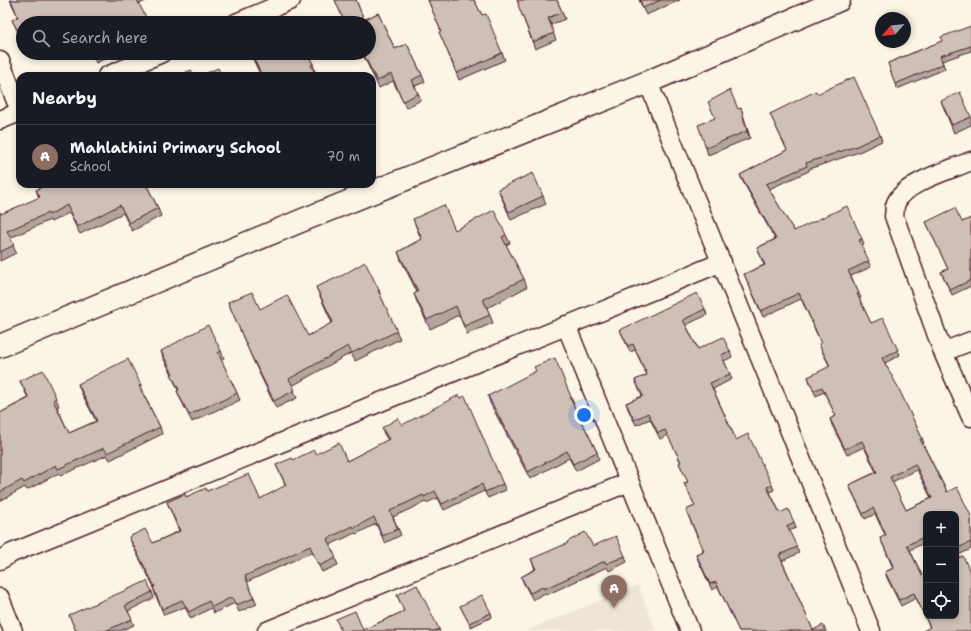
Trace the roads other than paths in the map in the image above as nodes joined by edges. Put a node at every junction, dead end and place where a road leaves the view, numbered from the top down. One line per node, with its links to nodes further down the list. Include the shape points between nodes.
1 (292, 0): 4 (street)
2 (839, 0): 3 (street)
3 (811, 5): 8 (street)
4 (253, 16)
5 (145, 60): 7 (street)
6 (0, 61): 9 (street)
7 (116, 72)
8 (648, 82): 13 (street); 16 (street, via 303,220)
9 (16, 101)
10 (16, 113): 11 (street)
11 (0, 120)
12 (971, 162): 17 (street, via 915,184 895,204 894,216)
13 (722, 262): 14 (street); 25 (street)
14 (566, 325): 19 (street); 20 (street, via 12,552)
15 (971, 341): 17 (street)
16 (0, 346)
17 (943, 352): 18 (street)
18 (971, 417)
19 (629, 482): 23 (street); 24 (street)
20 (0, 560)
21 (0, 598): 22 (street)
22 (13, 631)
23 (266, 631)
24 (690, 631)
25 (871, 631)

